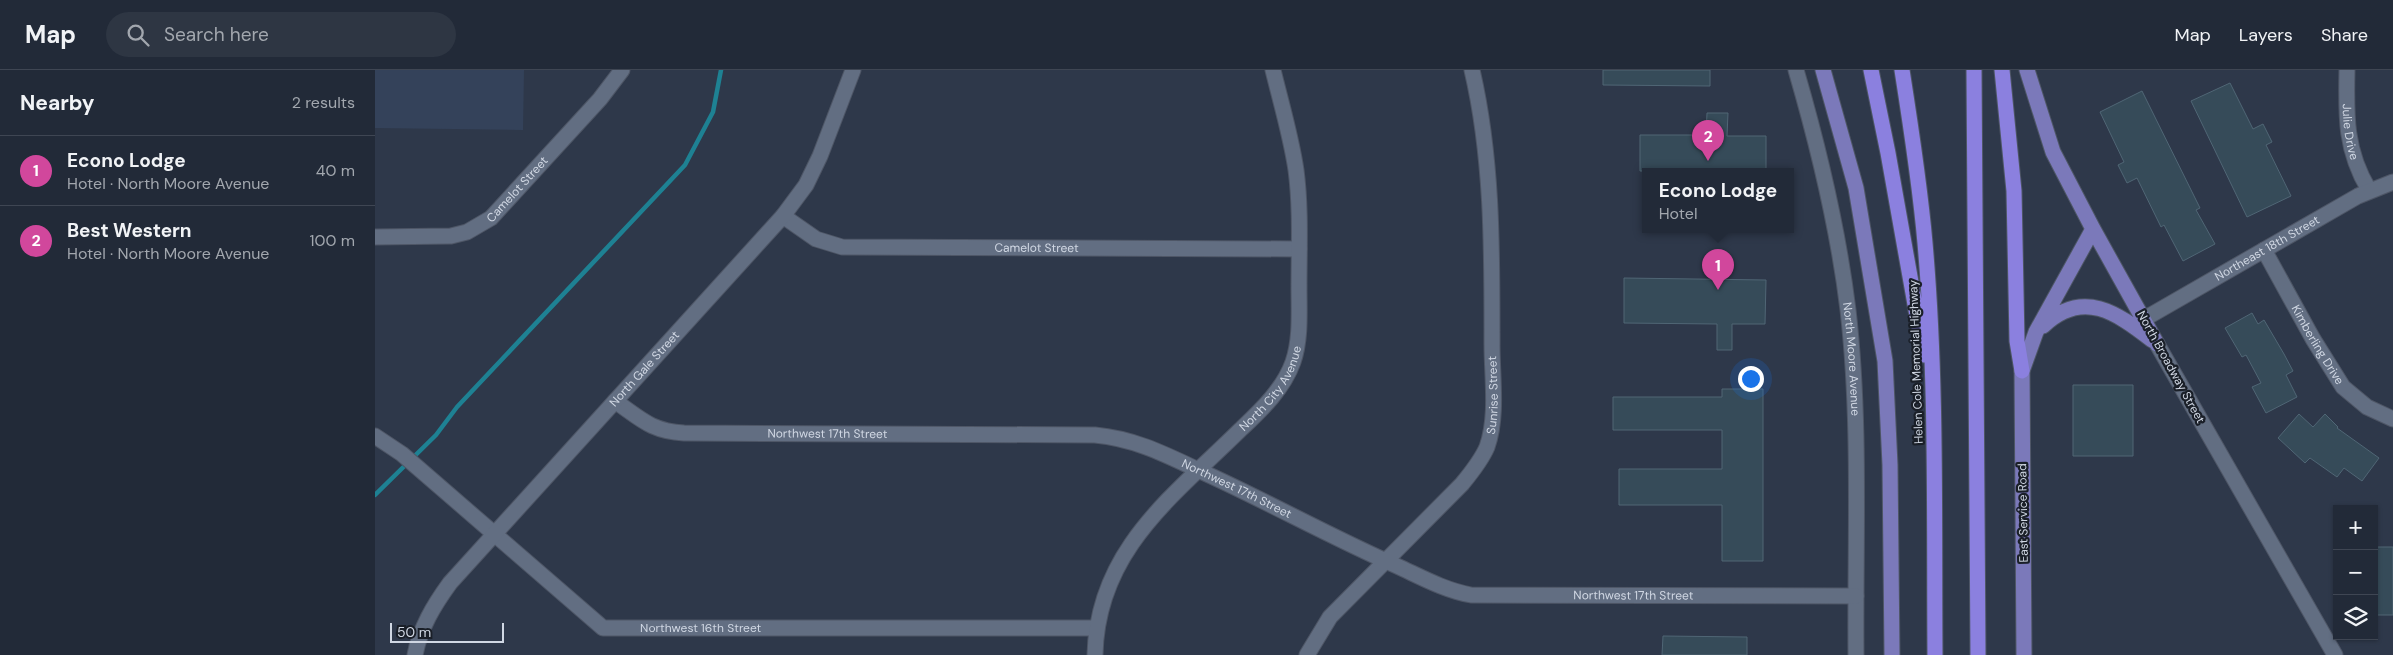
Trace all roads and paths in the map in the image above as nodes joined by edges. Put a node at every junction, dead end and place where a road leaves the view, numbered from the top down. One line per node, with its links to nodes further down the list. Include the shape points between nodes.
1 (622, 70): 17 (street, Camelot Street, via 600,100 491,218 467,232 451,236)
2 (853, 70): 15 (street, North Gale Street, via 820,156)
3 (1273, 70): 18 (street, North City Avenue, via 1296,170)
4 (1472, 70): 30 (street, Sunrise Street, via 1483,120 1491,220 1491,426 1487,446 1473,471)
5 (1796, 70): 31 (street, North Moore Avenue, via 1830,200 1848,310 1853,379)
6 (1823, 70): 37 (main road, via 1856,188 1885,361)
7 (1871, 70): 25 (highway)
8 (1902, 70): 25 (highway, Helen Cole Memorial Highway, via 1925,242)
9 (1974, 70): 39 (highway)
10 (2002, 70): 23 (highway, via 2014,191 2017,341)
11 (2027, 70): 16 (main road, North Broadway Street, via 2053,152)
12 (2347, 70): 14 (street, Julie Drive, via 2349,141 2358,171)
13 (2393, 182): 14 (street, Northeast 18th Street)
14 (2369, 190): 19 (street, Northeast 18th Street)
15 (783, 216): 18 (street, Camelot Street, via 816,239 842,247); 24 (street, North Gale Street)
16 (2093, 229): 20 (main road, North Broadway Street); 21 (main road)
17 (375, 237)
18 (1299, 249): 28 (street, North City Avenue, via 1298,346 1292,364 1279,388 1261,410)
19 (2264, 250): 20 (street, Northeast 18th Street); 26 (street, Kimberling Drive, via 2313,340 2343,387 2367,407)
20 (2144, 318): 22 (main road, North Broadway Street)
21 (2036, 332): 22 (main road, via 2061,312 2094,308 2122,317); 23 (main road)
22 (2157, 344): 41 (street, North Broadway Street)
23 (2022, 371): 40 (main road, East Service Road)
24 (615, 401): 28 (street, Northwest 17th Street, via 650,426 669,432 1095,435 1131,440); 29 (street, North Gale Street)
25 (1933, 411): 38 (highway, Helen Cole Memorial Highway)
26 (2393, 419)
27 (375, 436): 29 (street, Northwest 16th Street, via 402,454)
28 (1199, 470): 30 (street, Northwest 17th Street); 32 (street, North City Avenue, via 1160,506 1122,556 1104,597)
29 (493, 535): 32 (street, Northwest 16th Street, via 603,628); 33 (street, North Gale Street, via 435,604)
30 (1384, 561): 31 (street, Northwest 17th Street, via 1438,586 1471,595); 35 (street, Sunrise Street, via 1331,617)
31 (1856, 596): 36 (street, North Moore Avenue)
32 (1096, 628): 34 (street, North City Avenue)
33 (415, 655)
34 (1095, 655)
35 (1307, 655)
36 (1856, 655)
37 (1892, 655)
38 (1935, 655)
39 (1978, 655)
40 (2024, 655)
41 (2335, 655)

